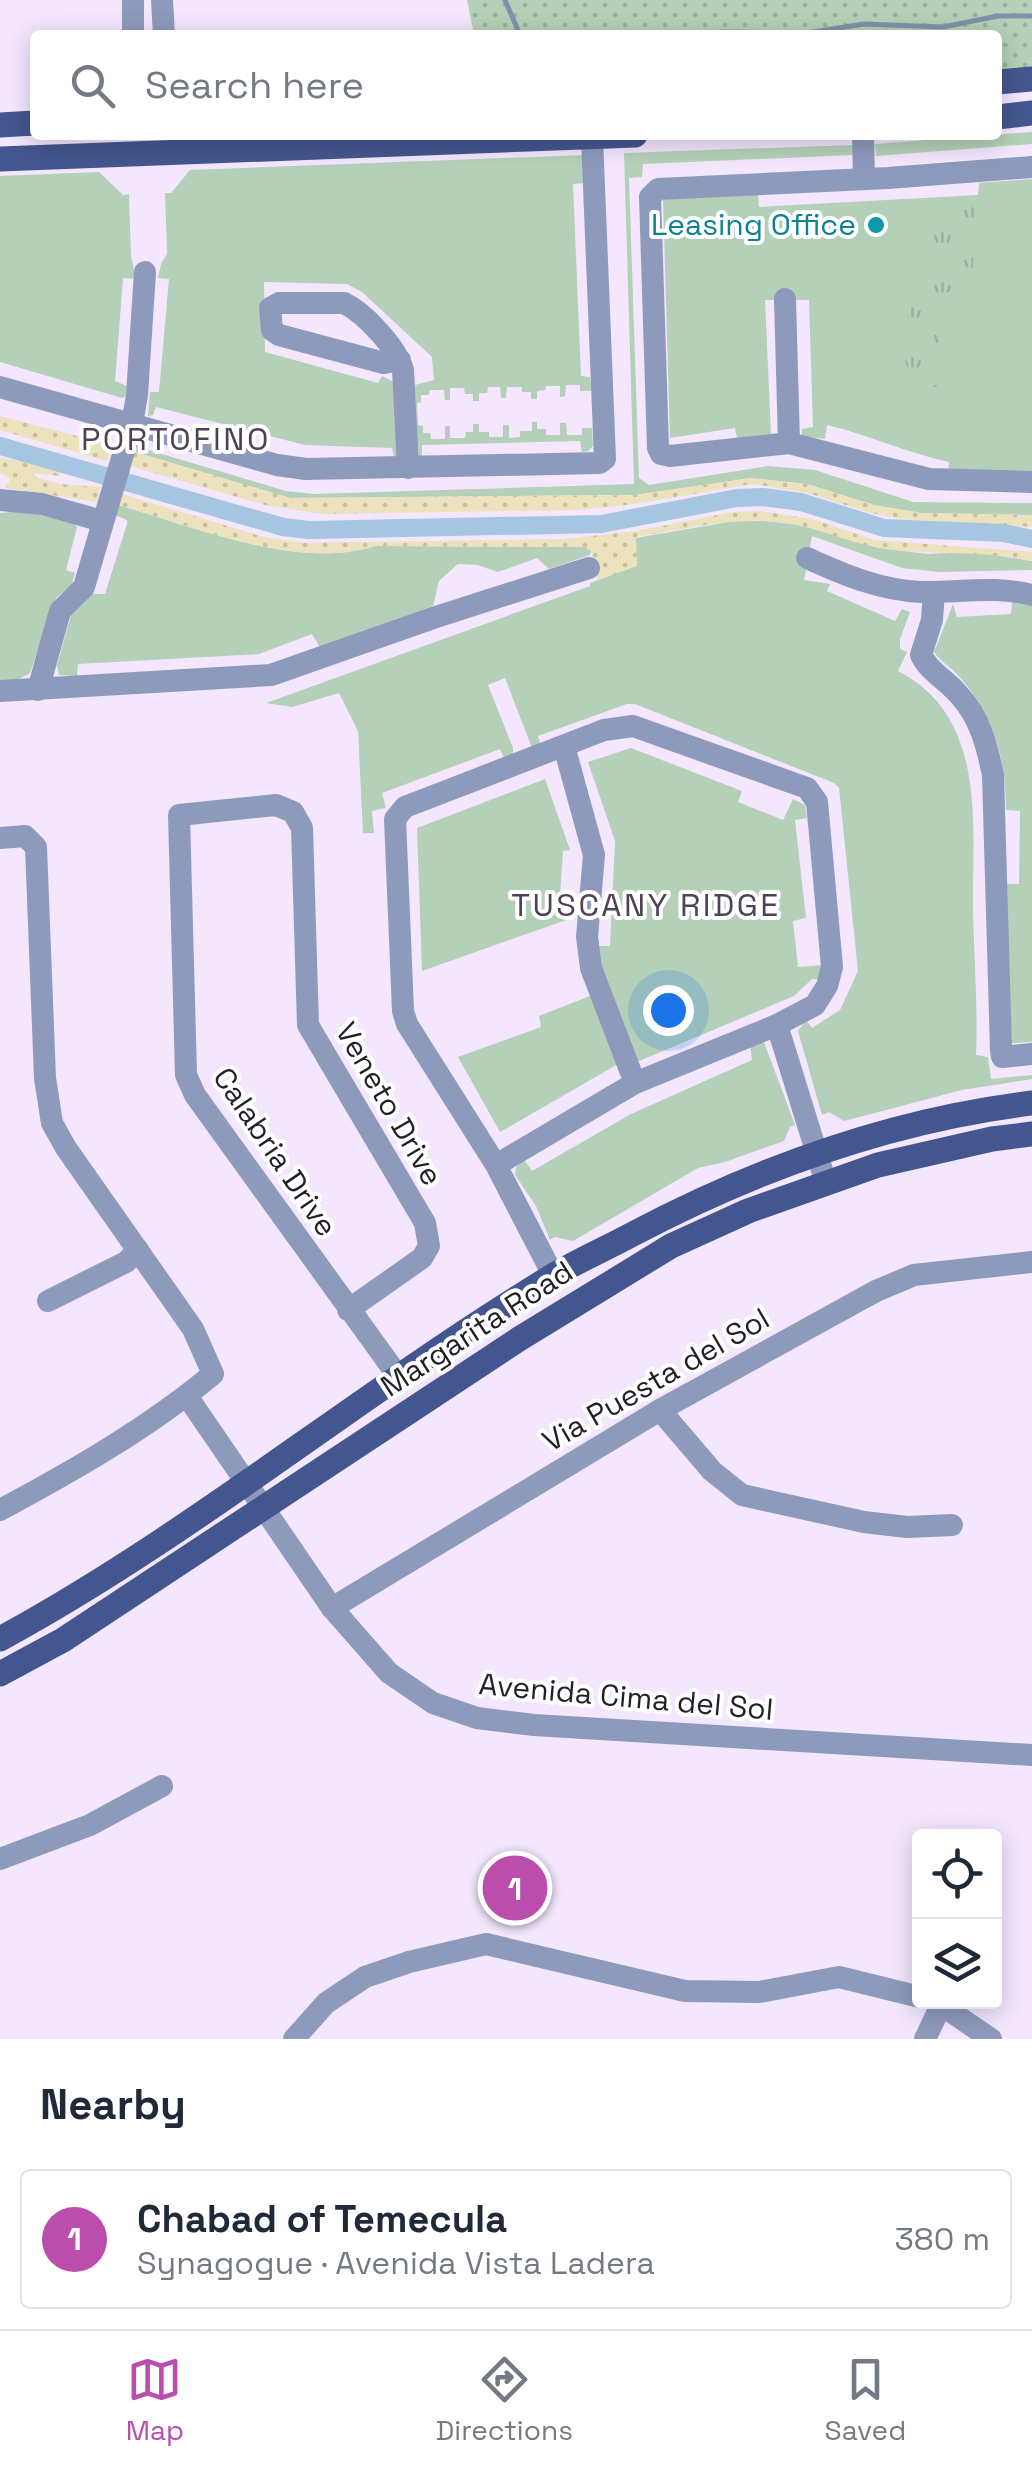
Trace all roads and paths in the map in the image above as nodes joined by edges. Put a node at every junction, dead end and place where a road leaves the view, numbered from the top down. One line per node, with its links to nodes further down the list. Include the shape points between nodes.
1 (132, 0): 3 (street)
2 (162, 0): 4 (street)
3 (133, 30)
4 (164, 30)
5 (1032, 79): 6 (main road)
6 (1002, 82)
7 (1032, 113): 8 (main road)
8 (1002, 116)
9 (30, 123): 10 (main road)
10 (0, 125)
11 (511, 140): 14 (main road)
12 (592, 140): 23 (street, via 605,459)
13 (863, 140): 16 (street)
14 (0, 159)
15 (1032, 167): 16 (street)
16 (864, 179): 22 (street, via 658,189 650,197 661,454)
17 (145, 272): 21 (street)
18 (785, 300): 22 (street)
19 (400, 360): 19 (street, via 350,305 270,308 272,330 279,334 384,363); 23 (street)
20 (0, 387): 21 (street)
21 (132, 424): 23 (street, via 277,465); 26 (street)
22 (789, 443): 24 (street, via 929,480)
23 (408, 468)
24 (1032, 482)
25 (0, 500): 26 (street)
26 (102, 521): 31 (street, via 84,587 60,611)
27 (807, 558): 29 (street, via 878,586)
28 (589, 568): 31 (street, via 271,675)
29 (934, 592): 30 (street); 37 (street, via 921,655 971,709 993,775 1000,1050 1002,1057)
30 (1032, 595)
31 (38, 690): 32 (street)
32 (0, 692)
33 (564, 746): 36 (street, via 633,726 807,788 817,802 832,967 816,1004); 38 (street, via 594,855 591,968); 42 (street, via 404,808 395,819 403,1012)
34 (293, 812): 48 (street, Veneto Drive, via 302,828 308,1025 425,1223 429,1246 422,1258); 48 (street, Calabria Drive, via 276,805 179,815 186,1075)
35 (0, 838): 44 (street, via 25,836 36,847 52,1123)
36 (777, 1025): 38 (street); 41 (street)
37 (1032, 1054)
38 (635, 1083): 42 (street)
39 (1032, 1103): 41 (main road, Margarita Road)
40 (1032, 1134): 43 (main road, Margarita Road, via 878,1165)
41 (818, 1151): 43 (street); 46 (main road, Margarita Road, via 690,1204)
42 (496, 1165): 46 (street)
43 (826, 1183): 54 (main road, Margarita Road, via 748,1211 636,1266)
44 (138, 1250): 47 (street); 50 (street, via 193,1329 213,1374)
45 (1032, 1262): 51 (street, Via Puesta del Sol, via 914,1275)
46 (553, 1276): 49 (main road, Margarita Road)
47 (48, 1301)
48 (348, 1310): 49 (street, Calabria Drive)
49 (398, 1376): 52 (main road, Margarita Road)
50 (187, 1396): 52 (street, Avenida Cima del Sol); 53 (street)
51 (660, 1410): 55 (street, via 712,1472 742,1495 864,1522); 56 (street, Via Puesta del Sol)
52 (245, 1483): 54 (street, Avenida Cima del Sol); 57 (main road, Margarita Road)
53 (0, 1510)
54 (264, 1510): 56 (street, Avenida Cima del Sol); 58 (main road, Margarita Road)
55 (952, 1525)
56 (332, 1608): 59 (street, Avenida Cima del Sol, via 389,1673 434,1704 476,1718)
57 (0, 1639)
58 (0, 1674)
59 (1032, 1755)
60 (162, 1786): 61 (street, via 90,1825)
61 (0, 1859)
62 (912, 1995): 65 (street, via 839,1977 759,1992 685,1991 486,1944 364,1976 326,2003)
63 (936, 2009): 66 (street)
64 (949, 2009): 67 (street)
65 (294, 2039)
66 (925, 2039)
67 (991, 2039)

